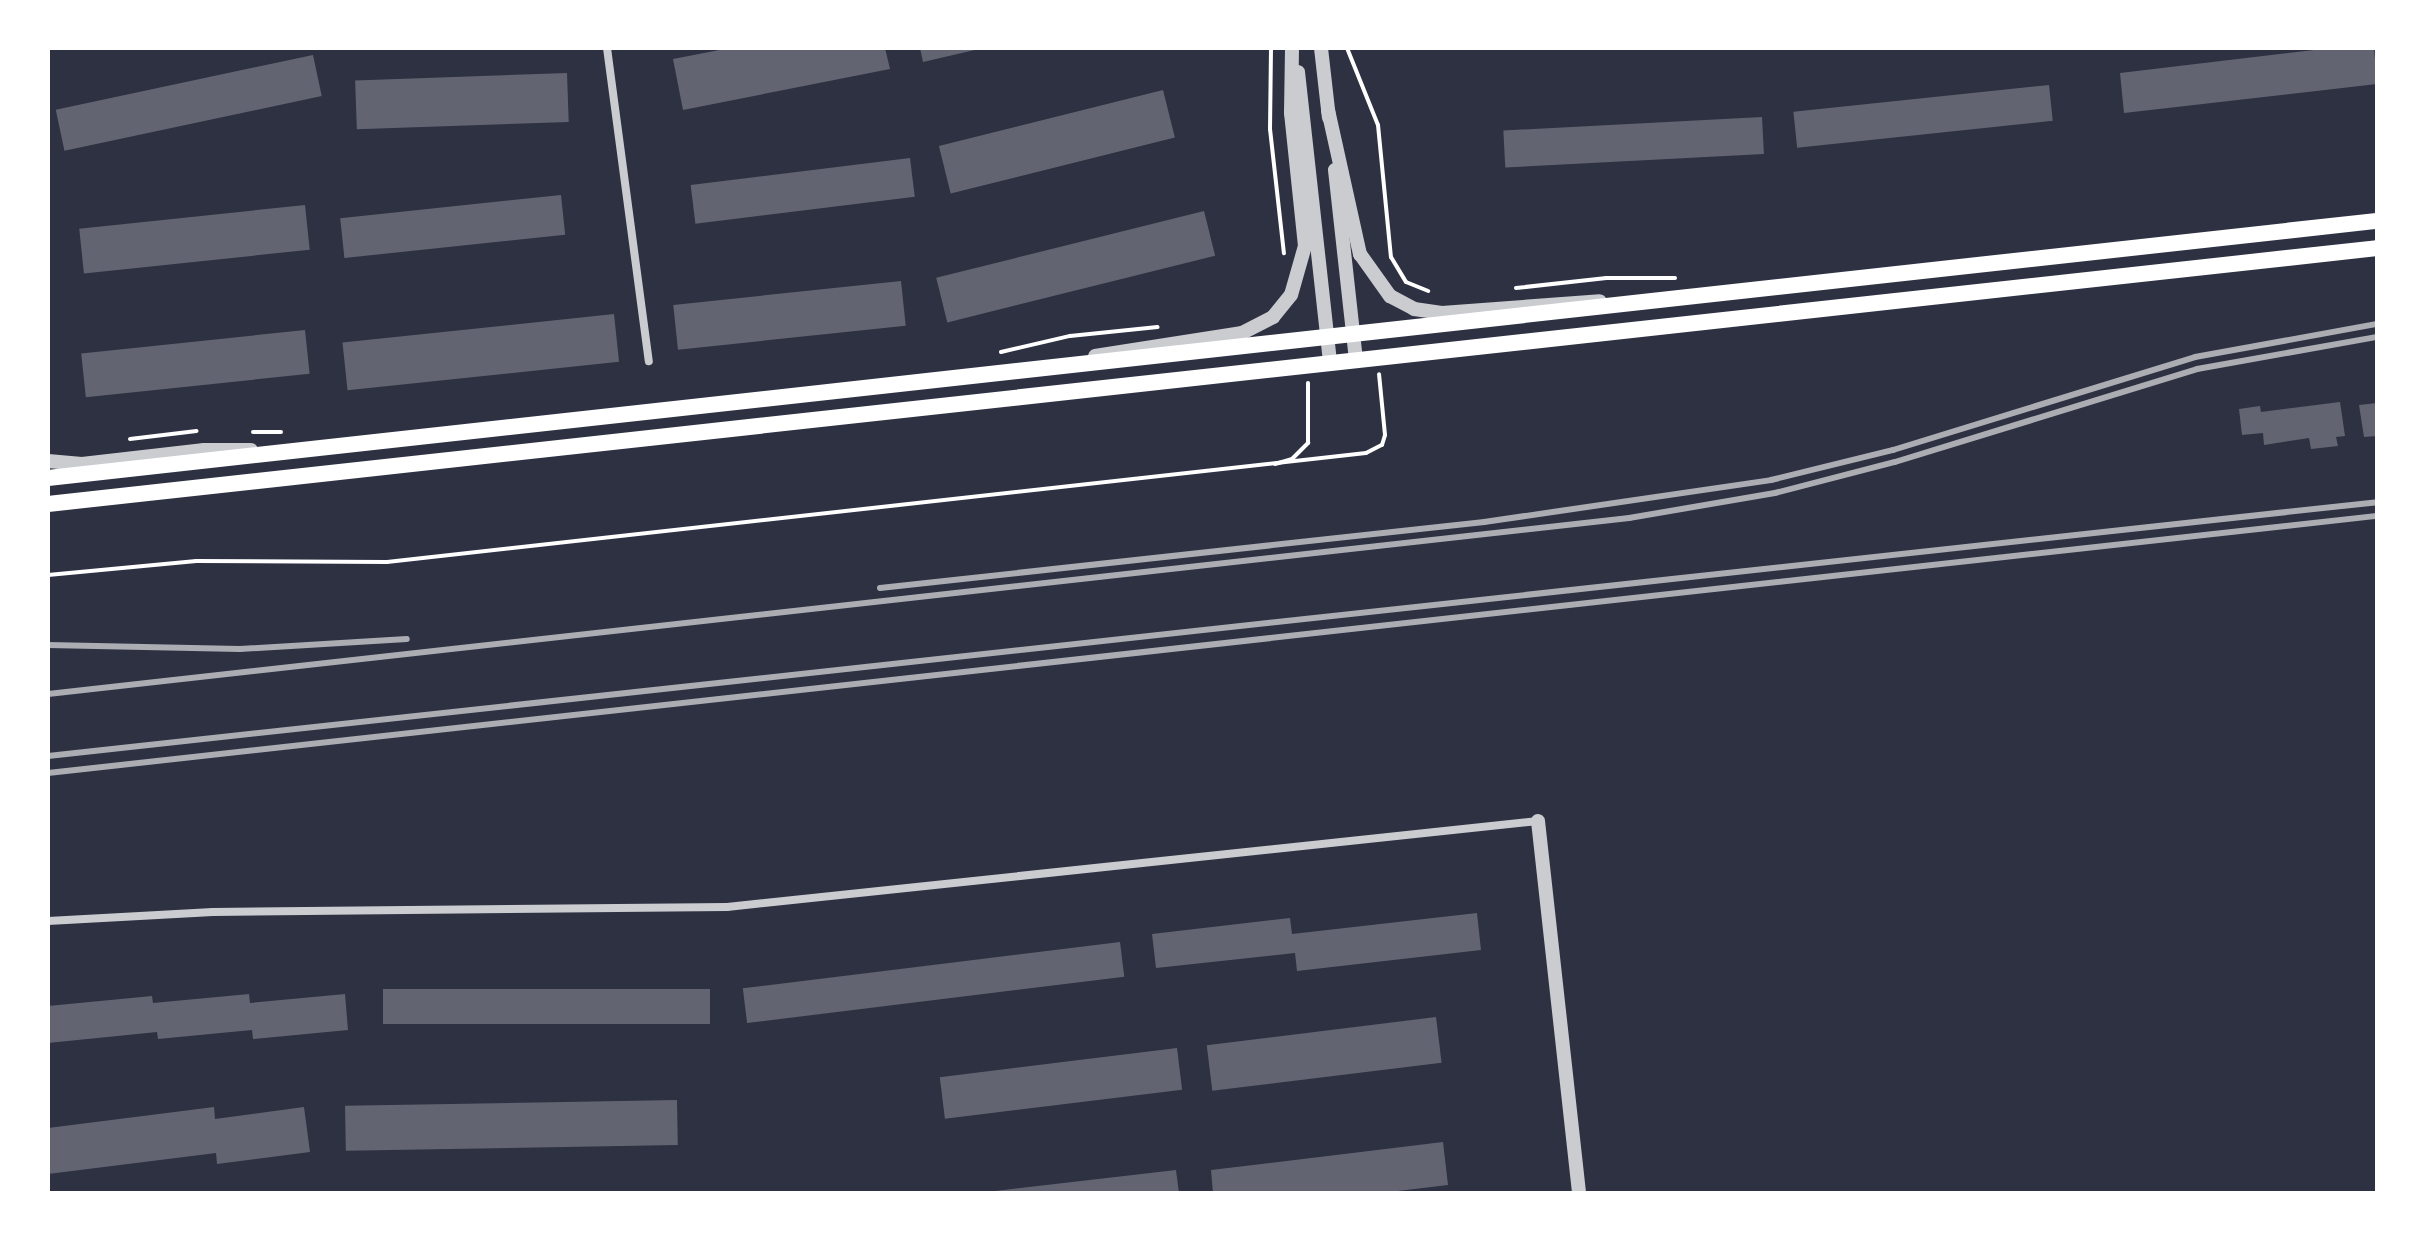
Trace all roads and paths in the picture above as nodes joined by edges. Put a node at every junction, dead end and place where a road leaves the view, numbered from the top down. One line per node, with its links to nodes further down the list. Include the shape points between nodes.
1 (607, 48): 18 (street)
2 (1271, 48): 9 (path, via 1270,129)
3 (1294, 48): 16 (street); 21 (street, via 1291,113 1305,246 1300,278 1280,311 1242,333 1143,346)
4 (1321, 48): 6 (street)
5 (1347, 48): 12 (path, via 1378,125 1394,267 1418,289)
6 (1328, 110): 13 (street, via 1360,254 1376,282 1402,304 1442,313 1556,302); 15 (street)
7 (2377, 221): 13 (main road)
8 (2377, 248): 19 (main road)
9 (1283, 264)
10 (1689, 277): 11 (path, via 1606,278)
11 (1507, 289)
12 (1442, 293)
13 (1656, 301): 15 (main road)
14 (1162, 326): 17 (path, via 1070,336)
15 (1353, 334): 16 (main road); 19 (street)
16 (1327, 337): 20 (street); 21 (main road)
17 (985, 354)
18 (649, 361)
19 (1356, 361): 20 (main road)
20 (1330, 363): 32 (main road)
21 (1030, 370): 28 (main road)
22 (1380, 376): 30 (path, via 1385,435 1377,448)
23 (1309, 384): 30 (path, via 1308,443 1298,455)
24 (204, 431): 27 (path)
25 (246, 431): 26 (path)
26 (287, 432)
27 (116, 440)
28 (299, 451): 29 (street, via 219,449 82,464); 31 (main road)
29 (48, 461)
30 (1275, 464): 33 (path, via 387,562 196,561)
31 (48, 478)
32 (48, 504)
33 (48, 575)
34 (1538, 821): 35 (street, via 727,907 213,912); 36 (street)
35 (48, 921)
36 (1579, 1193)

